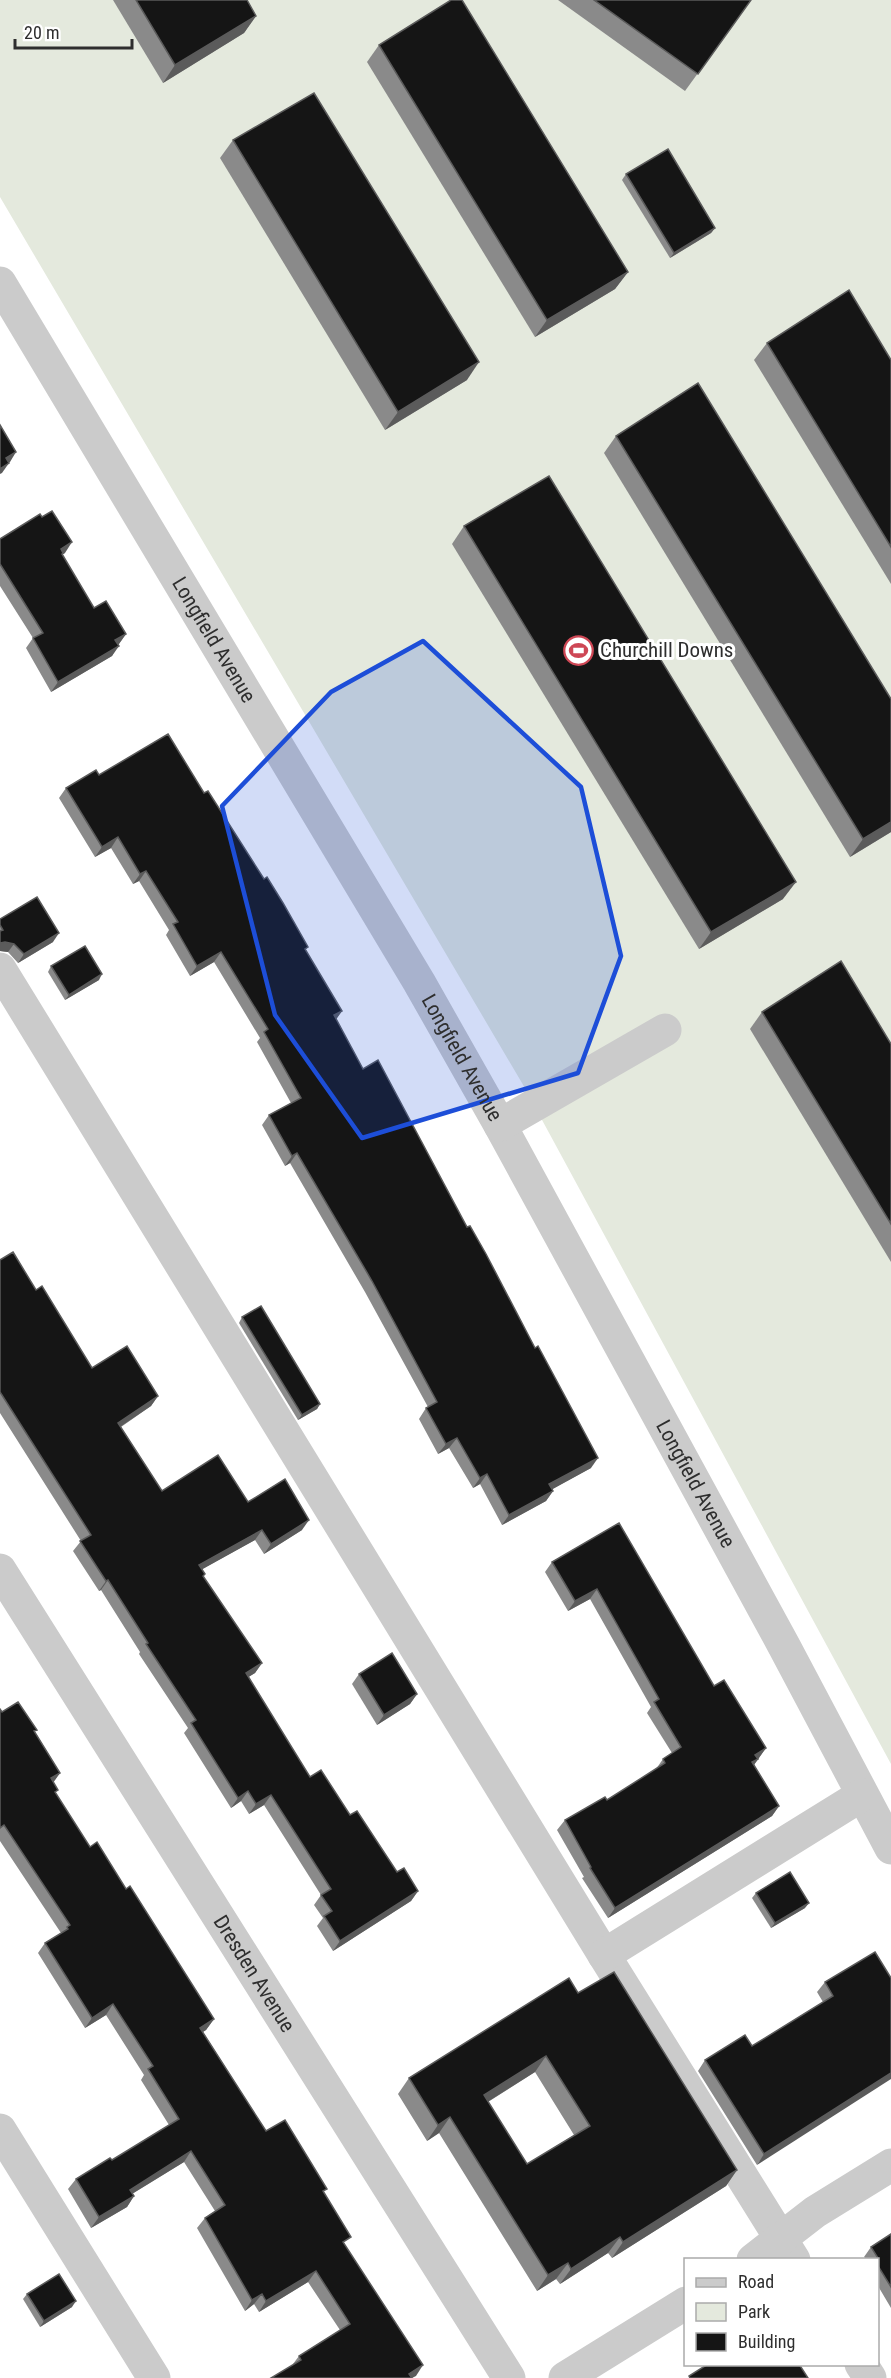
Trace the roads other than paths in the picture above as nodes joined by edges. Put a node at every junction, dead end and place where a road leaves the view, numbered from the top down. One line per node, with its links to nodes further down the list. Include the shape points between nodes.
1 (0, 283): 4 (street, Longfield Avenue, via 419,982)
2 (0, 969): 8 (street)
3 (665, 1030): 4 (street)
4 (500, 1125): 6 (street, Longfield Avenue)
5 (0, 1570): 15 (street, Dresden Avenue)
6 (862, 1795): 7 (street, Longfield Avenue); 8 (street)
7 (891, 1848)
8 (604, 1955): 11 (street)
9 (0, 2130): 14 (street)
10 (891, 2165): 11 (street, via 815,2212)
11 (788, 2249): 12 (street)
12 (756, 2258)
13 (684, 2304): 16 (street)
14 (154, 2378)
15 (509, 2378)
16 (565, 2378)

